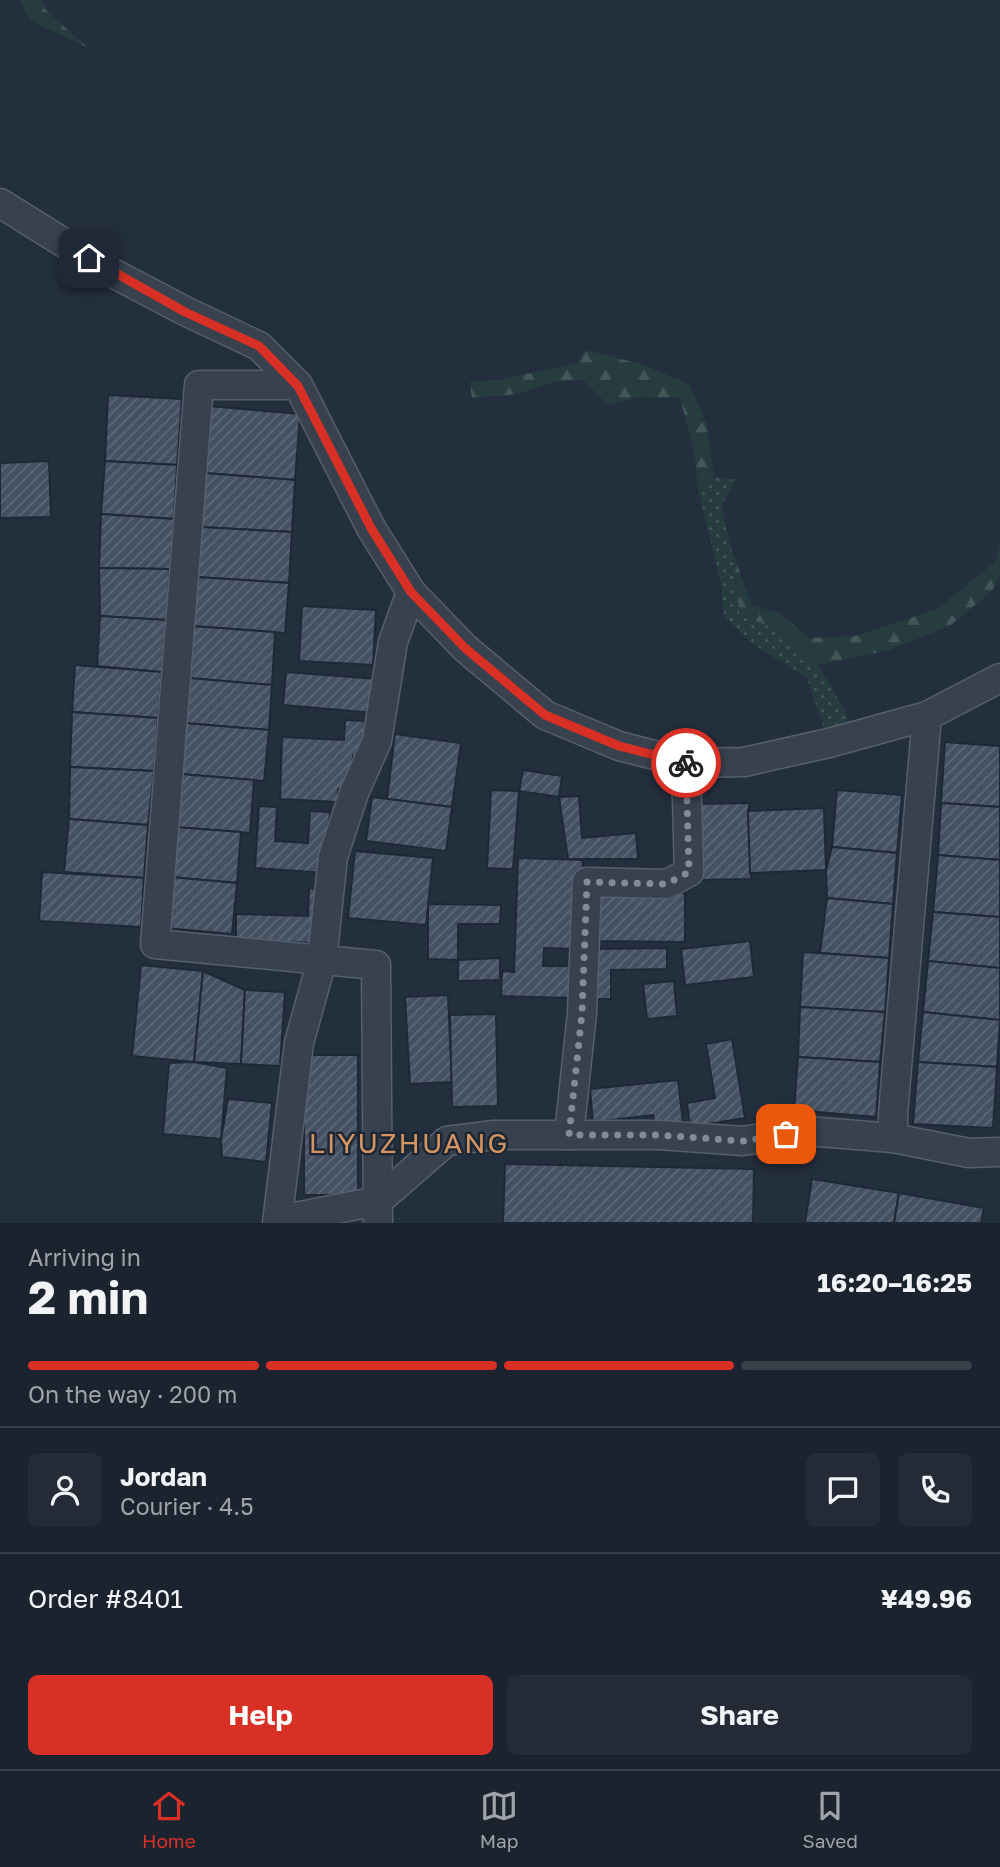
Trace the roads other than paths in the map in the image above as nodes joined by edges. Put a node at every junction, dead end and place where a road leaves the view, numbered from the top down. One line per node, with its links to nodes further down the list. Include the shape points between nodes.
1 (0, 203): 2 (street, via 109,271 259,346)
2 (298, 386): 3 (street, via 371,528); 7 (street, via 199,384 155,944)
3 (411, 592): 6 (street, via 465,648 545,715 619,746); 7 (street, via 393,642 377,741 333,857)
4 (1000, 678): 5 (street)
5 (927, 716): 6 (street, via 744,762); 9 (street)
6 (686, 763): 8 (street, via 689,872 667,884 587,882 582,1013)
7 (323, 960): 11 (street, via 376,965); 12 (street, via 299,1043)
8 (569, 1135): 9 (street, via 743,1141 807,1131); 11 (street, via 494,1135 447,1141)
9 (893, 1138): 10 (street, via 969,1153)
10 (1000, 1152)
11 (378, 1212): 13 (street, via 290,1218)
12 (277, 1223)
13 (283, 1223)

